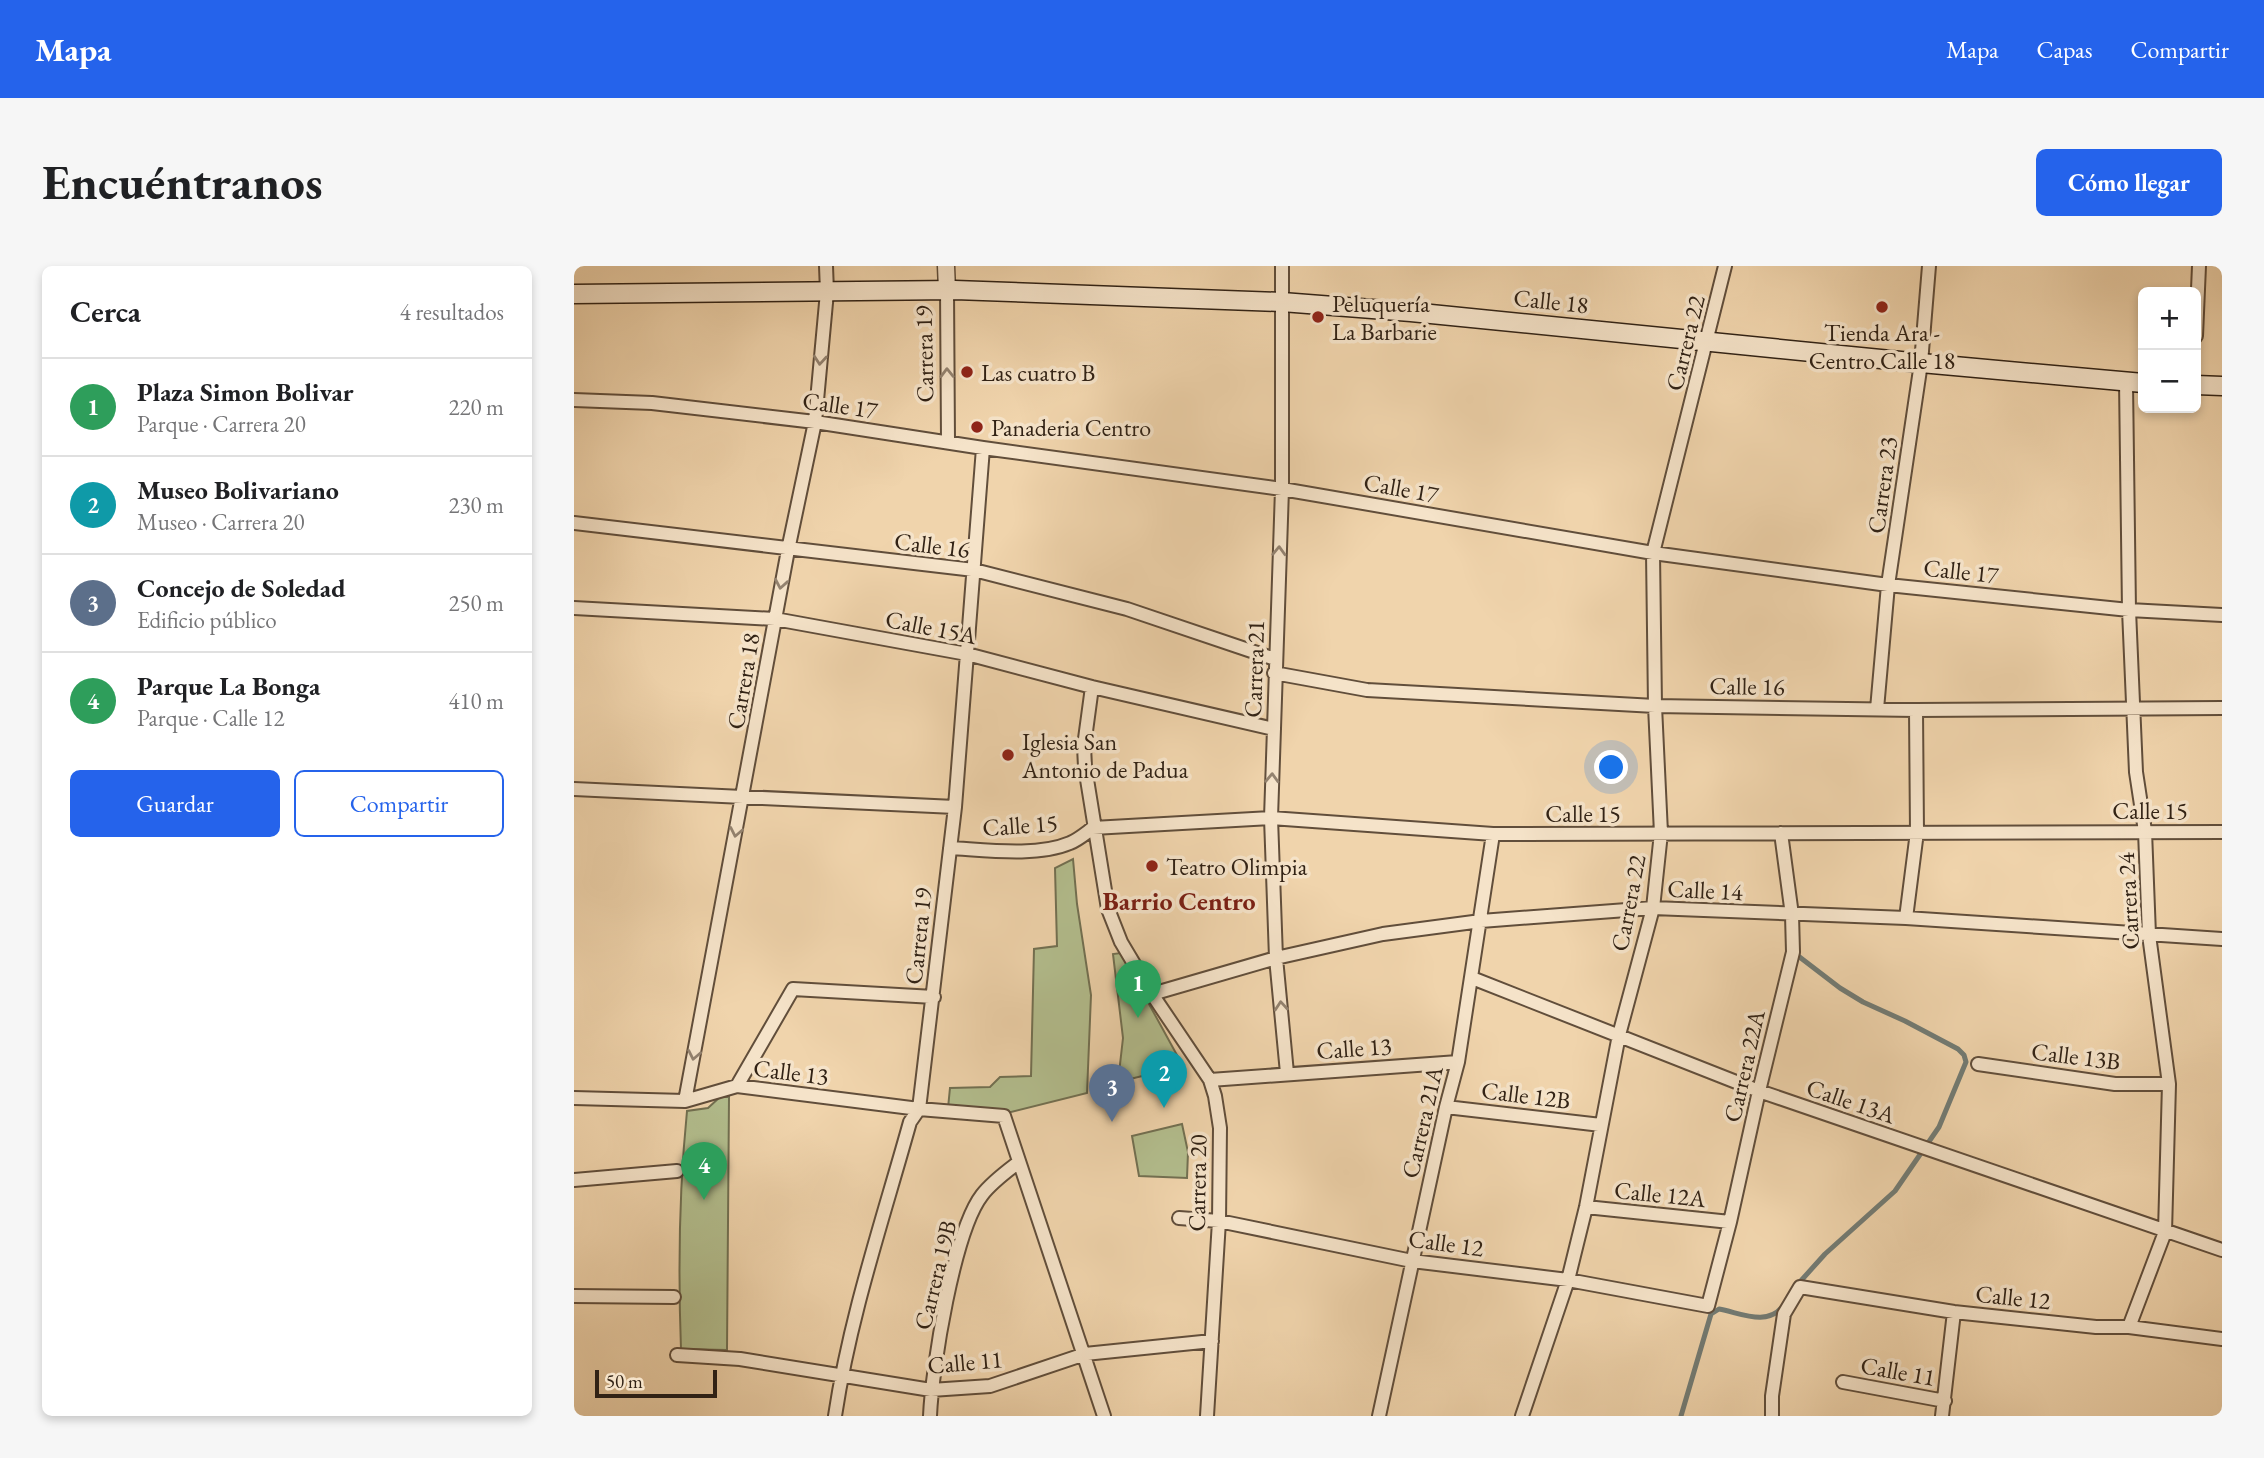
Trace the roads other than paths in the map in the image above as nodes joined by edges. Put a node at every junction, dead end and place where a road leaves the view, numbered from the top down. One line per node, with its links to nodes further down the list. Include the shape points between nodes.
1 (826, 266): 9 (street, Carrera 18)
2 (946, 266): 8 (street, Carrera 19)
3 (1282, 266): 11 (street, Carrera 21)
4 (1726, 266): 12 (street, Carrera 22)
5 (1929, 266): 13 (street, Carrera 23)
6 (2199, 266): 7 (street)
7 (2198, 287)
8 (947, 290): 9 (main road, Calle 18); 11 (main road, Calle 18); 19 (street, Carrera 19, one-way to 8)
9 (827, 292): 10 (main road, Calle 18); 18 (street, Carrera 18, one-way to 18)
10 (574, 294)
11 (1282, 302): 12 (main road, Calle 18); 21 (street, Carrera 21)
12 (1708, 341): 13 (main road, Calle 18); 24 (street, Carrera 22)
13 (1921, 363): 14 (main road, Calle 18); 26 (street, Carrera 23)
14 (2135, 382): 28 (street, Carrera 24)
15 (2201, 385): 16 (main road)
16 (2222, 386)
17 (574, 400): 18 (street, Calle 17, via 652,403)
18 (815, 422): 19 (street, Calle 17); 23 (street, Carrera 18)
19 (948, 441): 20 (street, Calle 17)
20 (983, 448): 21 (street, Calle 17); 25 (street, Carrera 19)
21 (1282, 489): 24 (street, Calle 17); 32 (street, Carrera 21, one-way to 21)
22 (574, 523): 23 (street, Calle 16)
23 (788, 550): 25 (street, Calle 16); 30 (street, Carrera 18, one-way to 30)
24 (1653, 553): 26 (street, Calle 17); 35 (street, Carrera 22)
25 (974, 570): 31 (street, Carrera 19); 32 (street, Calle 16, via 1127,609)
26 (1888, 584): 28 (street, Calle 17); 37 (street, Carrera 23)
27 (574, 608): 30 (street, Calle 15A)
28 (2129, 610): 29 (street, Calle 17); 39 (street, Carrera 24)
29 (2222, 615)
30 (775, 620): 31 (street, Calle 15A); 42 (street, Carrera 18)
31 (967, 654): 34 (street, Calle 15A); 43 (street, Carrera 19)
32 (1275, 659): 33 (street, Carrera 21)
33 (1274, 673): 35 (street, Calle 16, via 1367,690); 40 (street, Carrera 21)
34 (1092, 687): 40 (street, Calle 15A); 45 (street, Carrera 20, via 1084,757)
35 (1655, 706): 37 (street, Calle 16); 49 (street, Carrera 22)
36 (2222, 708): 39 (street, Calle 16)
37 (1877, 709): 38 (street, Calle 16)
38 (1916, 709): 39 (street, Calle 16); 47 (street)
39 (2134, 709): 46 (street, Carrera 24, via 2136,772)
40 (1273, 729): 44 (street, Carrera 21, one-way to 40)
41 (574, 789): 42 (street, Calle 15)
42 (743, 797): 43 (street, Calle 15); 72 (street, Carrera 18, one-way to 72)
43 (955, 807): 52 (street, Carrera 19)
44 (1271, 818): 45 (street, Calle 15); 51 (street, Calle 15); 59 (street, Carrera 21)
45 (1093, 828): 52 (street, Calle 15, via 1072,842 1048,849); 61 (street, Carrera 20, via 1108,909 1121,942)
46 (2145, 831): 47 (street, Calle 15); 48 (street, Calle 15); 57 (street, Carrera 24)
47 (1916, 832): 50 (street, Calle 15); 55 (street)
48 (2222, 832)
49 (1661, 833): 50 (street, Calle 15); 51 (street, Calle 15); 53 (street, Carrera 22)
50 (1781, 833): 54 (street, Carrera 22A)
51 (1493, 834): 56 (street, Carrera 21A)
52 (950, 848): 62 (street, Carrera 19)
53 (1653, 908): 54 (street, Calle 14); 56 (street, Calle 14); 63 (street, Carrera 22)
54 (1792, 915): 55 (street, Calle 14); 70 (street, Carrera 22A, via 1793,952)
55 (1906, 918): 57 (street, Calle 14)
56 (1481, 921): 59 (street, Calle 14, via 1383,934); 60 (street, Carrera 21A)
57 (2149, 935): 58 (street, Calle 14); 68 (street, Carrera 24)
58 (2222, 939)
59 (1276, 958): 61 (street, Calle 14); 66 (street, Carrera 21, one-way to 59)
60 (1472, 978): 63 (street, Calle 13A); 64 (street, Carrera 21A)
61 (1152, 994): 67 (street, Carrera 20)
62 (934, 997): 69 (street, via 793,989); 74 (street, Carrera 19)
63 (1619, 1035): 70 (street, Calle 13A); 75 (street, Carrera 22)
64 (1458, 1062): 66 (street, Calle 13); 73 (street, Carrera 21A)
65 (1978, 1064): 68 (street, Calle 13B, via 2115,1084)
66 (1287, 1073): 67 (street, Calle 13)
67 (1210, 1080): 81 (street, Carrera 20, via 1220,1128)
68 (2169, 1084): 83 (street, Carrera 24)
69 (737, 1086): 72 (street, Calle 13); 74 (street, Calle 13)
70 (1759, 1091): 82 (street, Carrera 22A); 83 (street, Calle 13A)
71 (574, 1098): 72 (street, Calle 13)
72 (685, 1101)
73 (1446, 1107): 75 (street, Calle 12B); 85 (street, Carrera 21A)
74 (919, 1109): 76 (street, Calle 13, via 1003,1116); 96 (street, Carrera 19, via 910,1122)
75 (1601, 1125): 79 (street, Carrera 22)
76 (1018, 1162): 94 (street); 98 (street, Carrera 19B, via 982,1195 971,1213 957,1255)
77 (677, 1171): 78 (street)
78 (574, 1180)
79 (1586, 1207): 82 (street, Calle 12A); 86 (street, Carrera 22)
80 (1179, 1218): 81 (street, Calle 12)
81 (1219, 1221): 85 (street, Calle 12); 93 (street, Carrera 20)
82 (1730, 1222): 89 (street, Carrera 22A)
83 (2165, 1232): 84 (street, Calle 13A); 91 (street, Carrera 24)
84 (2222, 1250)
85 (1412, 1261): 86 (street, Calle 12); 104 (street, Carrera 21A)
86 (1568, 1280): 89 (street, Calle 12); 105 (street, Carrera 22)
87 (574, 1296): 88 (street)
88 (674, 1297)
89 (1707, 1306)
90 (1954, 1312): 91 (street, Calle 12); 99 (street); 106 (street, Calle 12, via 1800,1287 1784,1314)
91 (2129, 1327): 92 (street, Calle 12)
92 (2222, 1339)
93 (1212, 1341): 94 (street, Calle 11); 103 (street, Carrera 20)
94 (1085, 1354): 98 (street, Calle 11, via 989,1386); 102 (street)
95 (677, 1355): 96 (street, Calle 11)
96 (841, 1374): 98 (street, Calle 11); 100 (street, Carrera 19)
97 (1843, 1382): 99 (street, Calle 11)
98 (931, 1390): 101 (street, Carrera 19B)
99 (1945, 1401): 107 (street)
100 (835, 1416)
101 (930, 1416)
102 (1104, 1416)
103 (1207, 1416)
104 (1379, 1416)
105 (1522, 1416)
106 (1772, 1416)
107 (1942, 1416)

